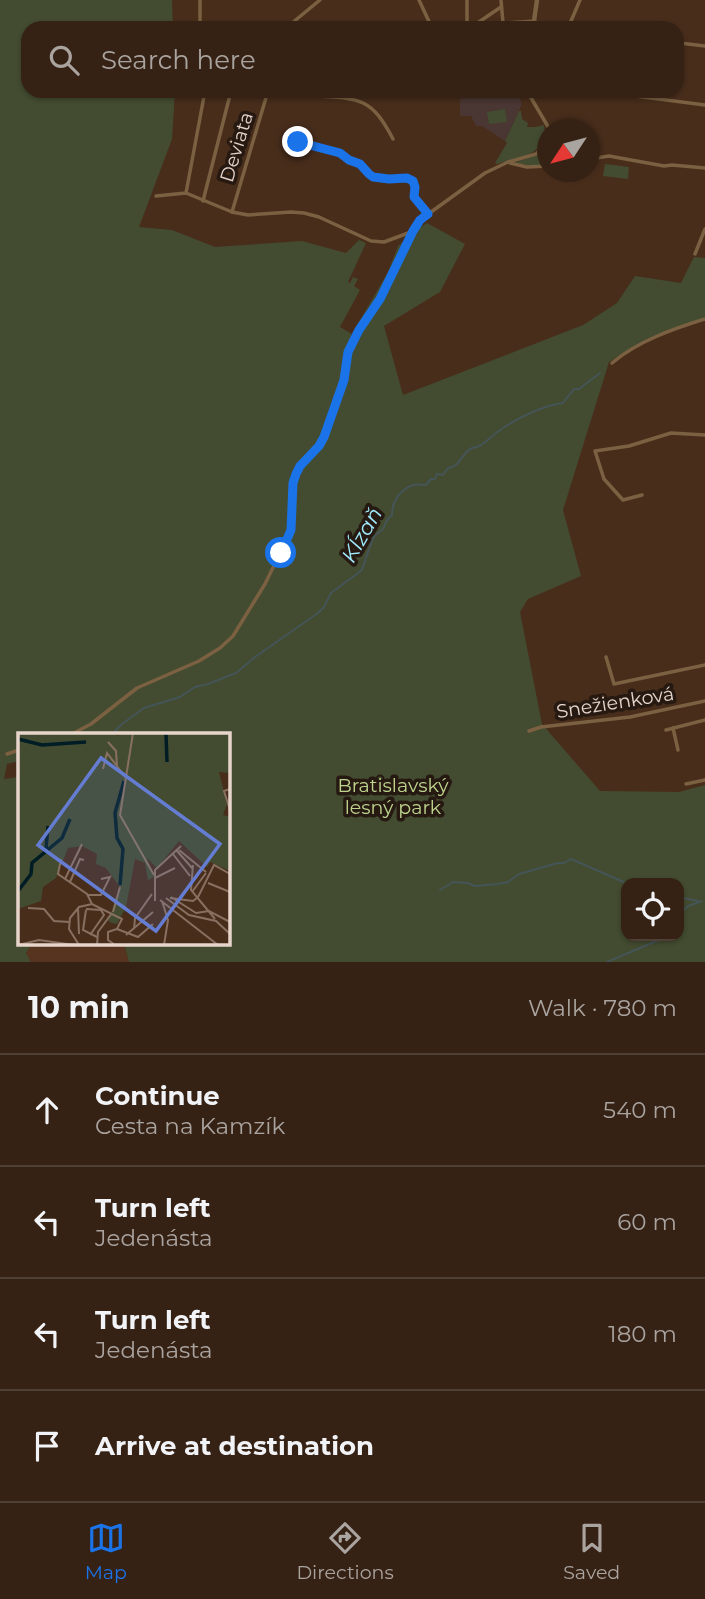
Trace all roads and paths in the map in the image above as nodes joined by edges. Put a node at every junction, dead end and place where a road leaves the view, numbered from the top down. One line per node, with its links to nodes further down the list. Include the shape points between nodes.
1 (200, 0): 9 (street)
2 (320, 0): 10 (street)
3 (419, 0): 11 (street)
4 (467, 0): 12 (street)
5 (501, 0): 8 (street)
6 (537, 0): 15 (street)
7 (580, 0): 16 (street)
8 (502, 7): 13 (street); 14 (street)
9 (200, 21)
10 (294, 21)
11 (429, 21)
12 (468, 21)
13 (480, 21)
14 (502, 21)
15 (535, 21)
16 (571, 21)
17 (684, 43): 18 (street)
18 (705, 46)
19 (204, 98): 34 (street)
20 (229, 98): 36 (street)
21 (266, 98): 37 (street, Deviata)
22 (353, 98): 27 (street, via 379,114)
23 (531, 98): 26 (street)
24 (651, 98): 25 (street)
25 (705, 105)
26 (542, 119)
27 (393, 139)
28 (298, 142): 38 (street, via 340,153 373,177 411,179 414,197)
29 (537, 153): 31 (street)
30 (600, 157): 33 (street)
31 (508, 163): 32 (street); 38 (street, via 485,173)
32 (537, 167)
33 (705, 168)
34 (186, 193): 35 (street); 36 (street)
35 (156, 196)
36 (203, 201): 37 (street)
37 (232, 212): 40 (street, via 255,216 304,213 371,241 384,242)
38 (428, 214): 40 (street)
39 (705, 229): 41 (street)
40 (413, 231): 53 (street, via 348,352 344,380 324,437 300,466 293,483 291,530 242,623 220,648 137,688)
41 (695, 254)
42 (705, 319): 43 (street, via 646,342)
43 (612, 363)
44 (705, 435): 45 (street, via 671,433 595,451 604,479 623,499)
45 (642, 495)
46 (606, 657): 47 (street, via 614,684)
47 (705, 665)
48 (705, 701): 51 (street, Snežienková)
49 (705, 720): 50 (street)
50 (673, 728): 52 (street); 55 (street)
51 (528, 730)
52 (666, 730)
53 (74, 733)
54 (18, 750): 56 (street)
55 (678, 750)
56 (7, 754)
57 (705, 780): 58 (street)
58 (686, 784)

